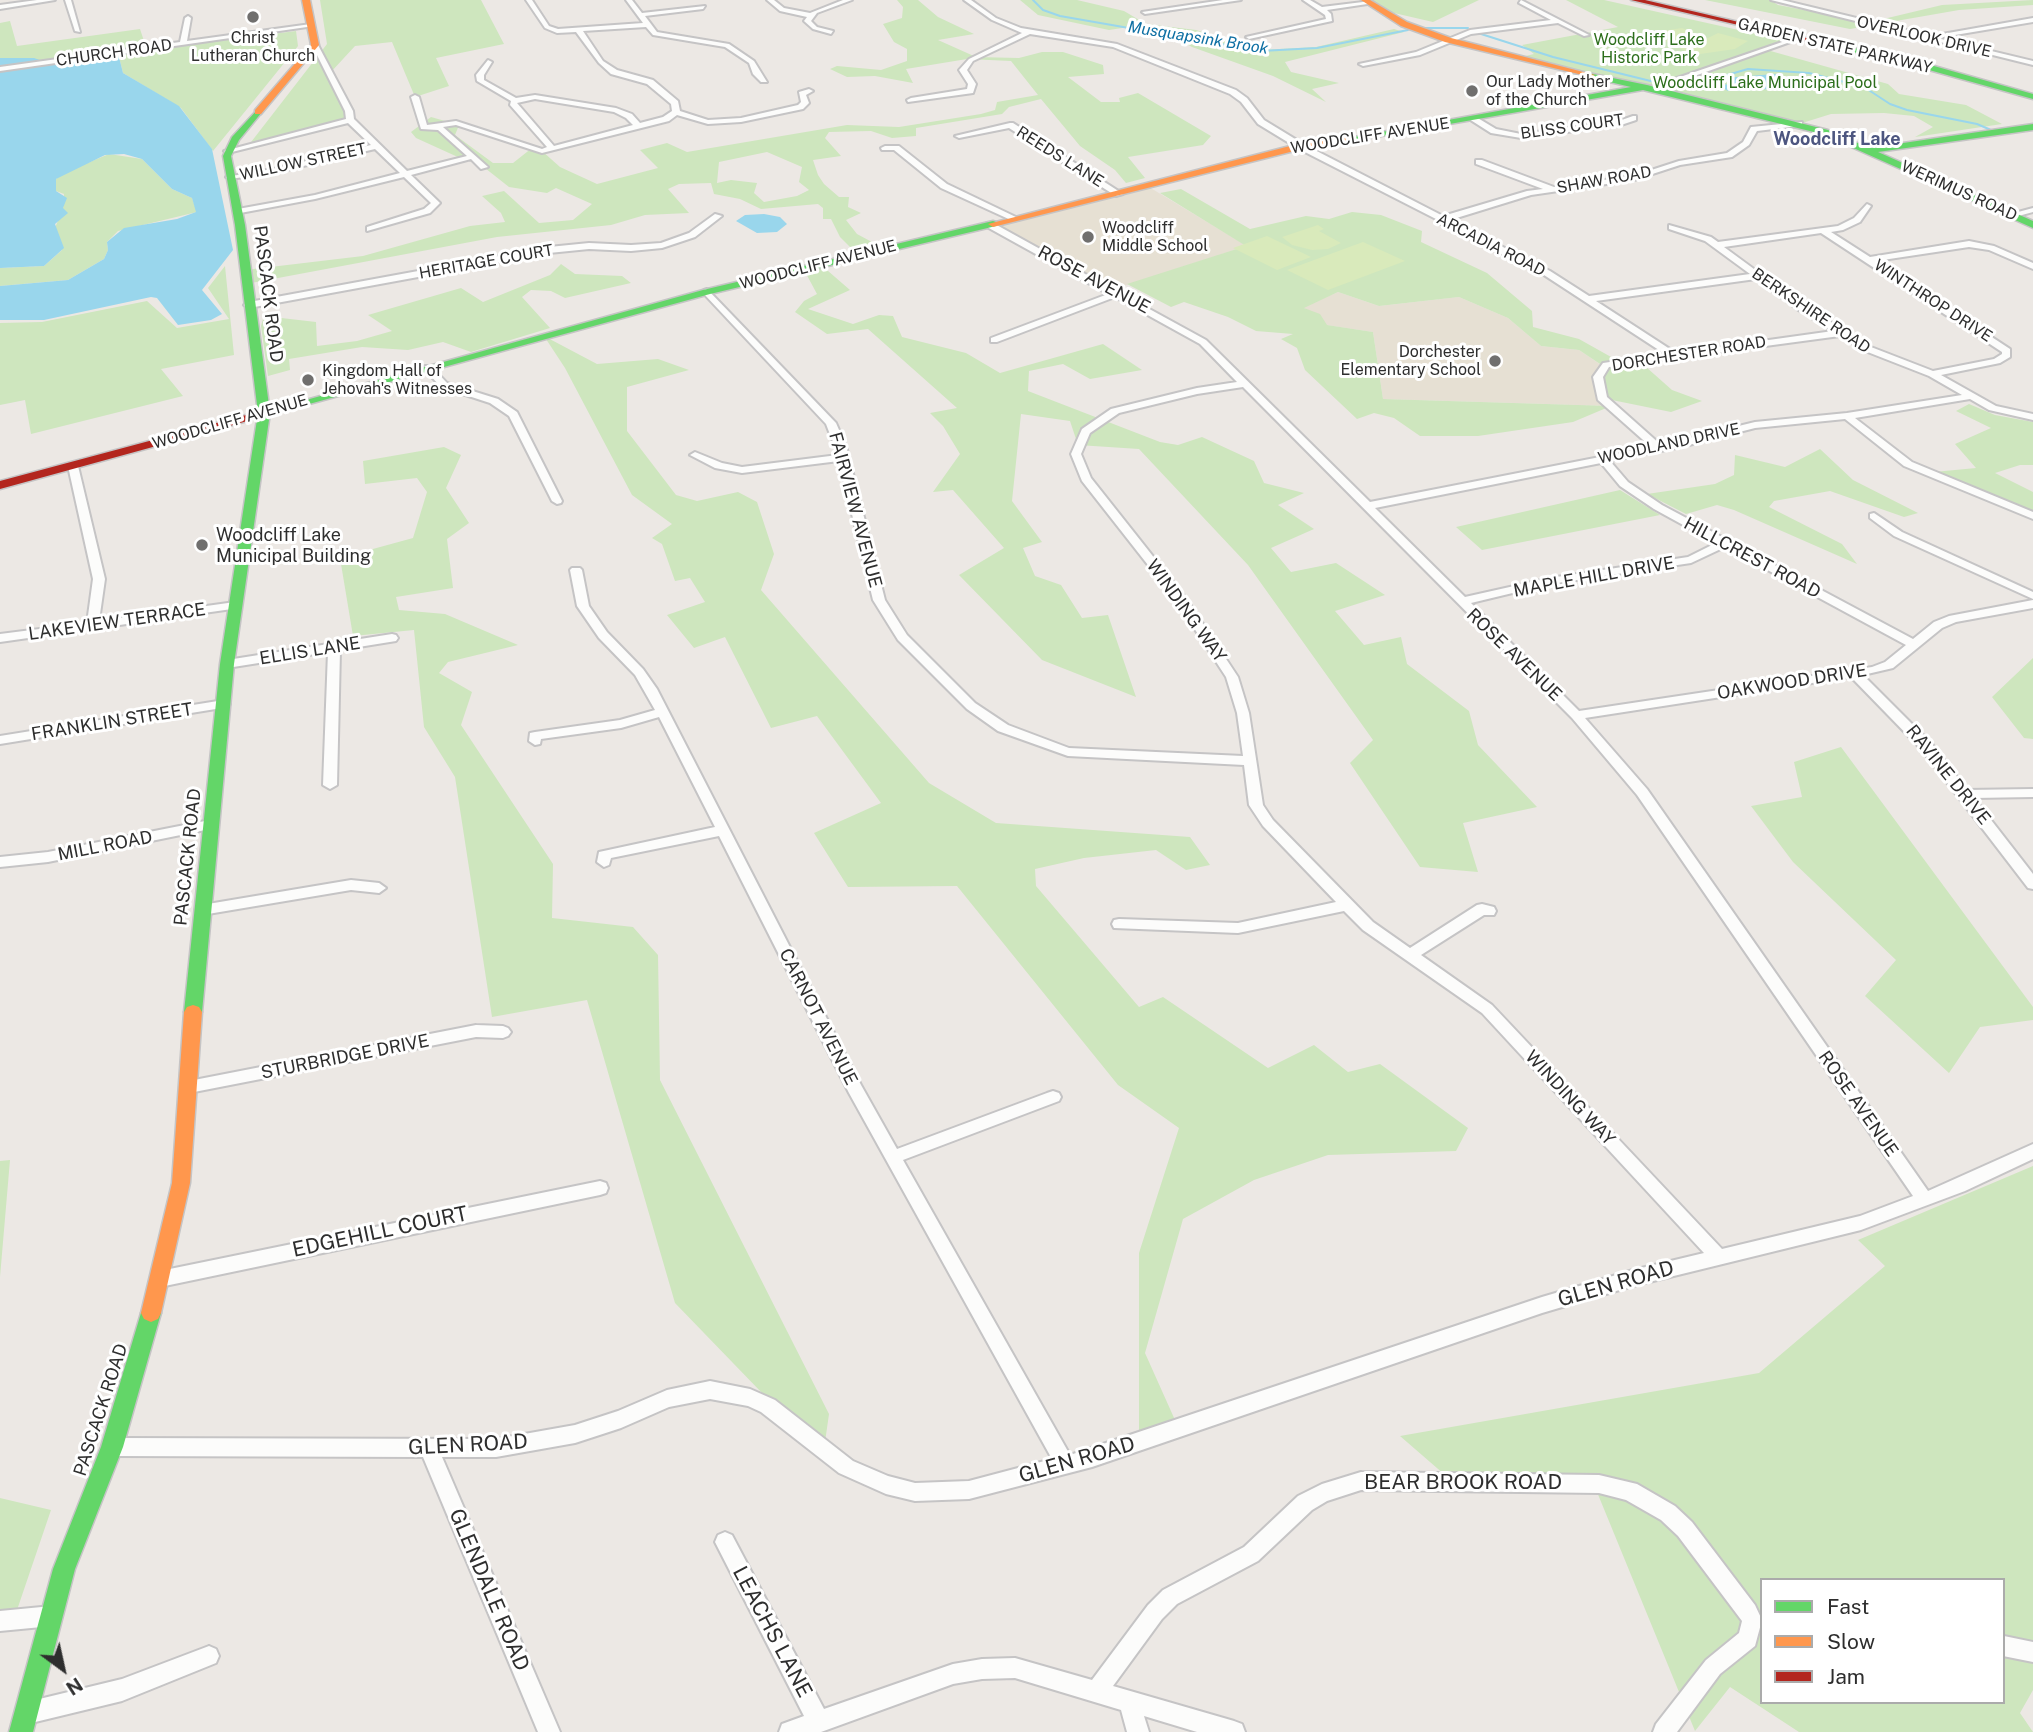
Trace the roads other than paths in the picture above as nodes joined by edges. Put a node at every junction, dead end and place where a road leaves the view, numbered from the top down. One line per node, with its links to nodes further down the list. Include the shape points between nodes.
1 (52, 0): 16 (street)
2 (68, 0): 27 (street)
3 (306, 0): 26 (main road)
4 (529, 0): 28 (street, via 549,29)
5 (629, 0): 20 (street)
6 (770, 0): 21 (street, via 782,10)
7 (849, 0): 21 (street)
8 (967, 0): 30 (street, ARCADIA ROAD, via 993,19)
9 (1238, 0): 19 (street)
10 (1306, 0): 18 (street)
11 (1635, 0): 49 (main road, GARDEN STATE PARKWAY, via 1902,61)
12 (1684, 0): 44 (main road, GARDEN STATE PARKWAY)
13 (1775, 0): 33 (street, OVERLOOK DRIVE)
14 (1368, 2): 18 (street); 34 (main road, WERIMUS ROAD, via 1404,24)
15 (1521, 2): 24 (street)
16 (0, 7)
17 (703, 7): 20 (street)
18 (1322, 9): 32 (street, via 1331,18 1324,23)
19 (1145, 12)
20 (639, 15): 25 (street)
21 (810, 15): 29 (street, via 809,25)
22 (188, 18): 36 (street)
23 (2033, 20): 33 (street)
24 (1559, 22): 31 (street); 34 (street, via 1476,30)
25 (647, 25): 28 (street); 43 (street, via 665,37 727,45 752,62)
26 (311, 26): 36 (street, CHURCH ROAD); 37 (main road)
27 (78, 31)
28 (579, 31): 52 (street, via 600,62 614,72 650,82 675,103)
29 (831, 32)
30 (1027, 33): 51 (street, via 971,60 963,70 972,84 970,91); 62 (street, ARCADIA ROAD, via 1115,45 1209,82 1239,96 1261,122)
31 (1587, 35)
32 (1249, 37)
33 (1926, 37): 39 (street, OVERLOOK DRIVE)
34 (1448, 40): 40 (street, via 1418,54); 42 (main road, WERIMUS ROAD)
35 (1790, 41): 45 (street)
36 (183, 44): 41 (street, CHURCH ROAD)
37 (315, 45): 55 (street); 65 (main road)
38 (488, 62): 50 (street, via 481,81)
39 (2033, 63)
40 (1363, 64)
41 (0, 69)
42 (1590, 75): 45 (main road, WERIMUS ROAD); 47 (main road, via 1623,85)
43 (764, 80)
44 (2033, 80)
45 (1659, 87): 47 (main road, WOODCLIFF AVENUE); 47 (main road); 56 (main road, WERIMUS ROAD)
46 (809, 91): 52 (street, via 802,94 805,103 800,107 740,120 708,122)
47 (1615, 93): 54 (main road, WOODCLIFF AVENUE)
48 (415, 97): 59 (street, via 424,127)
49 (2033, 97)
50 (515, 100): 57 (street, via 531,96 608,108 629,116); 63 (street)
51 (911, 100)
52 (676, 112): 57 (street)
53 (1633, 118): 54 (street, BLISS COURT, via 1521,136 1494,131)
54 (1473, 119): 62 (main road, WOODCLIFF AVENUE)
55 (350, 120): 61 (street); 65 (street)
56 (1799, 124): 66 (main road, WERIMUS ROAD); 72 (street, SHAW ROAD, via 1754,130 1746,143 1729,155 1679,163 1634,178)
57 (638, 126): 63 (street)
58 (2033, 127): 66 (main road)
59 (439, 128): 63 (street, via 439,124 450,122 542,150); 67 (street)
60 (960, 136): 73 (street, REEDS LANE, via 1010,125)
61 (377, 146): 70 (street); 71 (street, WILLOW STREET)
62 (1302, 147): 73 (main road, WOODCLIFF AVENUE); 80 (street, ARCADIA ROAD)
63 (552, 148)
64 (885, 148): 79 (street, via 896,148 944,186)
65 (228, 151): 71 (main road, PASCACK ROAD)
66 (1869, 151): 77 (main road, WERIMUS ROAD)
67 (471, 157): 69 (street); 70 (street)
68 (1479, 162): 72 (street)
69 (484, 167)
70 (406, 173): 76 (street); 84 (street, via 435,205)
71 (230, 177): 76 (main road, PASCACK ROAD)
72 (1552, 189): 80 (street, SHAW ROAD)
73 (1119, 194): 79 (main road, WOODCLIFF AVENUE)
74 (1867, 206): 85 (street, via 1851,225)
75 (2033, 210): 77 (street)
76 (237, 212): 93 (main road, PASCACK ROAD)
77 (2011, 215): 82 (main road, WERIMUS ROAD)
78 (718, 216): 93 (street, HERITAGE COURT, via 692,235 662,245 561,248)
79 (1016, 219): 81 (main road, WOODCLIFF AVENUE)
80 (1440, 220): 92 (street, ARCADIA ROAD)
81 (990, 225): 90 (main road, WOODCLIFF AVENUE); 91 (street, ROSE AVENUE)
82 (2033, 225)
83 (1672, 227): 86 (street, BERKSHIRE ROAD, via 1699,234)
84 (370, 229)
85 (1824, 231): 86 (street); 87 (street, WINTHROP DRIVE)
86 (1716, 245): 89 (street, BERKSHIRE ROAD)
87 (1869, 260): 88 (street, via 1977,245); 98 (street, WINTHROP DRIVE, via 2007,351 1997,361)
88 (2033, 266)
89 (1758, 276): 92 (street); 94 (street, BERKSHIRE ROAD)
90 (707, 292): 97 (main road, WOODCLIFF AVENUE); 106 (street, FAIRVIEW AVENUE, via 822,411 838,436)
91 (1118, 293): 95 (street); 99 (street, ROSE AVENUE, via 1193,334)
92 (1589, 299): 96 (street, ARCADIA ROAD)
93 (249, 305): 101 (main road, PASCACK ROAD)
94 (1841, 333): 96 (street, DORCHESTER ROAD); 98 (street, BERKSHIRE ROAD, via 1882,357)
95 (993, 340)
96 (1672, 355): 104 (street, DORCHESTER ROAD, via 1606,365 1598,377 1602,398)
97 (428, 368): 101 (main road, WOODCLIFF AVENUE); 110 (street, via 444,385 494,401 513,414)
98 (1931, 374): 100 (street, BERKSHIRE ROAD)
99 (1244, 384): 111 (street, ROSE AVENUE); 132 (street, WINDING WAY, via 1115,411 1086,431 1076,454 1086,479 1220,654 1239,697)
100 (1972, 396): 102 (street, WOODLAND DRIVE); 103 (street, BERKSHIRE ROAD, via 2004,412)
101 (264, 413): 108 (main road, WOODCLIFF AVENUE); 119 (main road, PASCACK ROAD)
102 (1847, 416): 104 (street, WOODLAND DRIVE, via 1755,425); 112 (street, via 1908,464)
103 (2033, 417)
104 (1659, 448): 107 (street, WOODLAND DRIVE)
105 (695, 455): 106 (street, via 742,470)
106 (844, 457): 132 (street, FAIRVIEW AVENUE, via 872,582 887,615 902,637 986,718 1023,738 1084,755)
107 (1602, 458): 111 (street, WOODLAND DRIVE); 114 (street, HILLCREST ROAD, via 1638,495)
108 (73, 466): 109 (main road, WOODCLIFF AVENUE); 120 (street, via 99,579)
109 (0, 485)
110 (557, 501)
111 (1368, 506): 117 (street, ROSE AVENUE)
112 (2031, 514)
113 (1874, 516): 116 (street, via 1898,534)
114 (1725, 543): 117 (street, MAPLE HILL DRIVE, via 1691,560 1550,581); 123 (street, HILLCREST ROAD)
115 (576, 570): 128 (street, CARNOT AVENUE, via 579,593 592,621 639,672)
116 (2033, 596)
117 (1461, 602): 129 (street, ROSE AVENUE)
118 (2033, 604): 123 (street, OAKWOOD DRIVE, via 1953,619)
119 (235, 606): 120 (street, LAKEVIEW TERRACE); 125 (main road, PASCACK ROAD)
120 (93, 625): 121 (street, LAKEVIEW TERRACE)
121 (0, 638)
122 (392, 638): 124 (street, ELLIS LANE)
123 (1913, 644): 126 (street, OAKWOOD DRIVE, via 1889,665)
124 (334, 647): 125 (street, ELLIS LANE); 133 (street)
125 (227, 664): 127 (main road, PASCACK ROAD)
126 (1854, 673): 129 (street, OAKWOOD DRIVE); 135 (street, RAVINE DRIVE, via 1903,720)
127 (224, 704): 130 (street, FRANKLIN STREET); 136 (main road, PASCACK ROAD)
128 (662, 712): 131 (street, via 621,724 536,736); 137 (street, CARNOT AVENUE)
129 (1576, 715): 153 (street, ROSE AVENUE, via 1643,792)
130 (0, 740)
131 (535, 741)
132 (1248, 761): 142 (street, WINDING WAY, via 1252,794 1263,816)
133 (330, 785)
134 (2033, 793): 135 (street)
135 (1965, 794): 140 (street, RAVINE DRIVE)
136 (210, 825): 138 (street, MILL ROAD); 143 (main road, PASCACK ROAD)
137 (723, 830): 139 (street, via 604,855); 151 (street, CARNOT AVENUE)
138 (0, 862)
139 (604, 862)
140 (2033, 884)
141 (379, 888): 143 (street, via 351,886)
142 (1347, 905): 145 (street, via 1238,928); 146 (street, WINDING WAY)
143 (202, 910): 148 (main road, PASCACK ROAD)
144 (1489, 911): 146 (street, via 1482,909)
145 (1119, 924)
146 (1409, 957): 154 (street, WINDING WAY, via 1487,1009)
147 (503, 1032): 148 (street, STURBRIDGE DRIVE, via 476,1031)
148 (189, 1087): 155 (main road, PASCACK ROAD, via 181,1183)
149 (1053, 1097): 151 (street)
150 (2033, 1151): 153 (street, GLEN ROAD)
151 (893, 1157): 158 (street, CARNOT AVENUE)
152 (600, 1188): 155 (street, EDGEHILL COURT)
153 (1925, 1200): 154 (street, GLEN ROAD, via 1829,1233)
154 (1718, 1257): 158 (street, GLEN ROAD, via 1542,1305)
155 (160, 1279): 156 (main road, PASCACK ROAD)
156 (112, 1447): 157 (street, GLEN ROAD); 160 (main road, PASCACK ROAD, via 64,1569)
157 (429, 1449): 158 (street, GLEN ROAD, via 530,1444 610,1423 667,1399 710,1391 731,1392 759,1402 846,1467 915,1492 969,1490); 169 (street, GLENDALE ROAD)
158 (1065, 1465)
159 (725, 1542): 167 (street, LEACHS LANE)
160 (52, 1616): 161 (street); 168 (main road, PASCACK ROAD)
161 (0, 1621)
162 (2005, 1646): 163 (street)
163 (2033, 1652)
164 (209, 1656): 168 (street)
165 (1097, 1691): 166 (street); 167 (street, via 1029,1670 982,1669 953,1674); 173 (street, BEAR BROOK ROAD, via 1170,1597 1251,1554 1322,1493 1361,1481 1599,1484 1630,1491 1685,1529 1752,1621 1748,1639 1713,1667)
166 (1129, 1700): 171 (street); 172 (street)
167 (819, 1721): 170 (street)
168 (23, 1723)
169 (549, 1732)
170 (790, 1732)
171 (1138, 1732)
172 (1234, 1732)
173 (1664, 1732)

